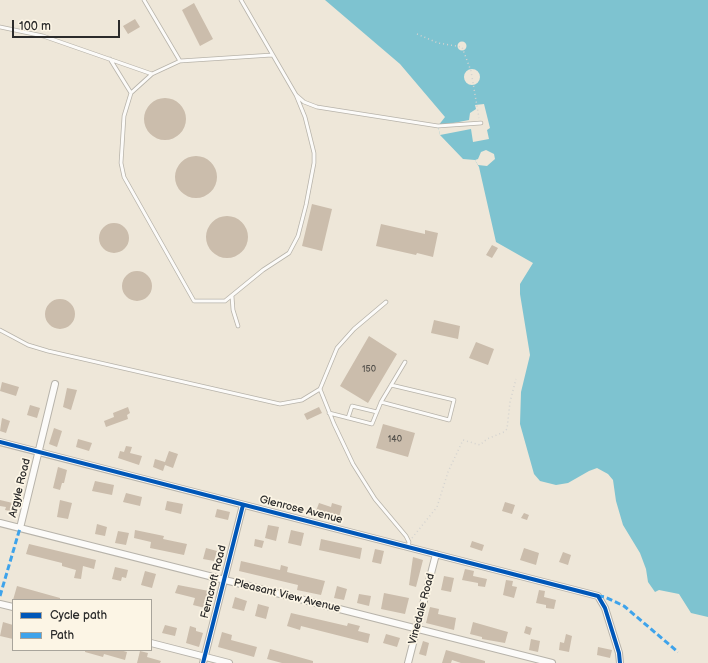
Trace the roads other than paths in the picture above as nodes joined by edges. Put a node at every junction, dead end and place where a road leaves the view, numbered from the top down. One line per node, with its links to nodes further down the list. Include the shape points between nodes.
1 (144, 0): 6 (lane)
2 (241, 0): 4 (lane)
3 (0, 27): 5 (lane, via 43,36)
4 (272, 55): 6 (lane); 9 (lane)
5 (109, 59): 7 (lane); 8 (lane)
6 (180, 61): 7 (lane)
7 (152, 74): 8 (lane)
8 (131, 93): 11 (lane, via 124,116 121,163 124,177 194,301 225,301)
9 (296, 96): 10 (lane, via 317,107 438,126); 11 (lane, via 305,117 314,153 298,236 289,253 258,273)
10 (481, 123)
11 (232, 296): 13 (lane)
12 (386, 302): 18 (lane, via 337,348)
13 (238, 326)
14 (0, 330): 18 (lane, via 28,345 48,351 270,403 290,404)
15 (405, 362): 17 (lane)
16 (55, 384): 24 (street, Argyle Road)
17 (391, 385): 19 (lane); 19 (lane, via 454,400 449,420)
18 (320, 389): 21 (lane)
19 (381, 402): 20 (lane)
20 (377, 412): 22 (lane, via 372,424); 22 (lane, via 352,406)
21 (330, 413): 22 (lane); 28 (lane, via 353,464 375,499 406,536)
22 (348, 418)
23 (0, 442): 24 (street, Glenrose Avenue)
24 (38, 452): 25 (street, Glenrose Avenue); 27 (street, Argyle Road)
25 (243, 505): 28 (street, Glenrose Avenue); 30 (street, Ferncroft Road)
26 (0, 523): 27 (street, Pleasant View Avenue)
27 (20, 528): 30 (street, Pleasant View Avenue)
28 (408, 547): 29 (street, Glenrose Avenue)
29 (436, 554): 33 (street, Vinedale Road); 39 (street, Glenrose Avenue, via 598,596 606,608)
30 (224, 580): 33 (street, Pleasant View Avenue); 35 (street, Ferncroft Road)
31 (0, 604): 32 (street)
32 (12, 608)
33 (416, 629): 37 (street, Vinedale Road); 38 (street, Pleasant View Avenue)
34 (152, 643): 35 (street)
35 (204, 660): 36 (street)
36 (229, 663)
37 (408, 663)
38 (552, 663)
39 (620, 663)

